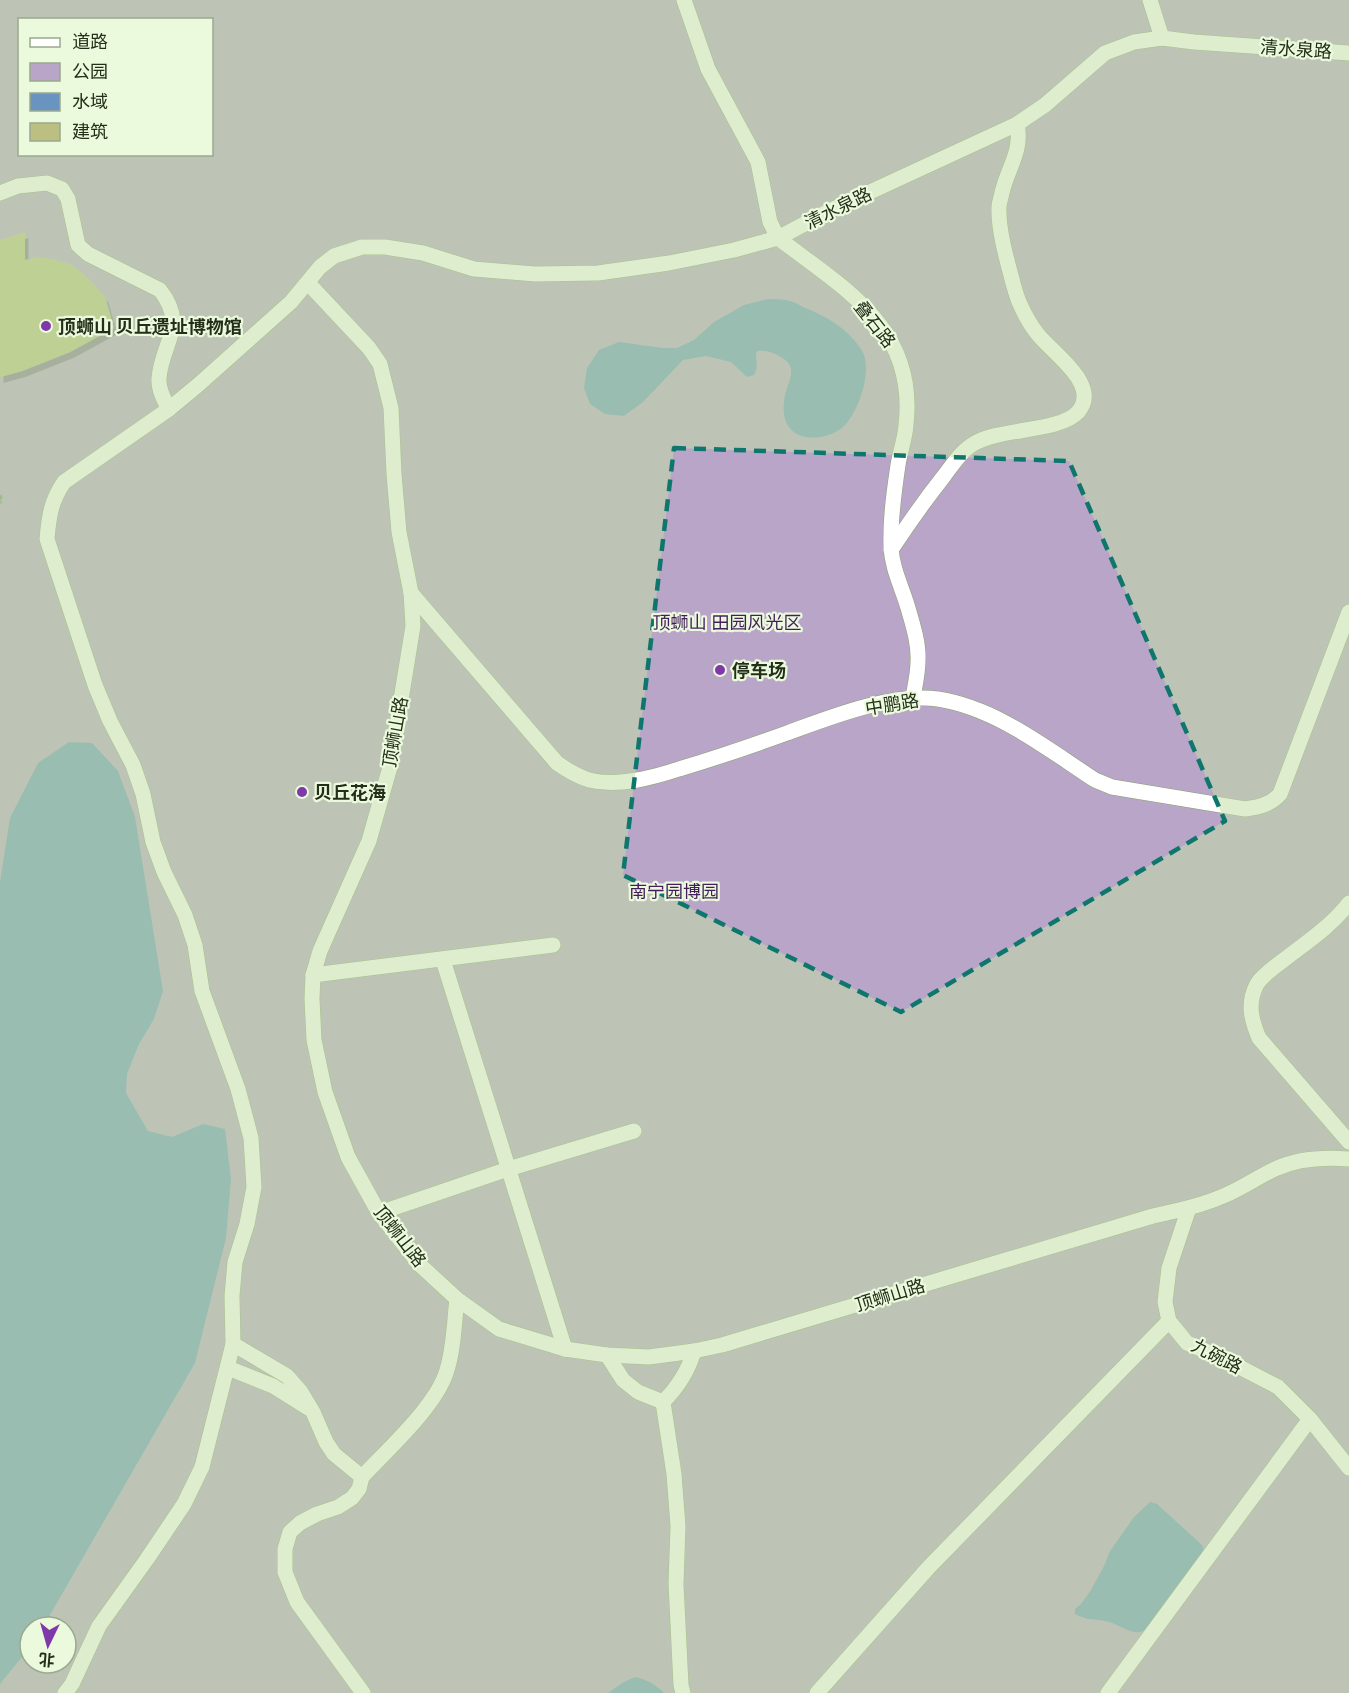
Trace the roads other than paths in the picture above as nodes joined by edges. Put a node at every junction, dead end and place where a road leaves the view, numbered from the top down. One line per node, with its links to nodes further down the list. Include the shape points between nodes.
1 (684, 0): 7 (street, via 708,69 758,162 770,222)
2 (1150, 0): 3 (street)
3 (1162, 38): 4 (street, 清水泉路); 5 (street, 清水泉路, via 1134,42 1105,53)
4 (1349, 53)
5 (1017, 124): 7 (street, 清水泉路); 10 (street, via 1020,136 999,207 1006,256 1019,303 1036,332 1079,377 1085,389 1084,401 1078,412 1066,419 1044,427 989,436 973,444 952,465)
6 (0, 193): 9 (street, via 18,186 47,183 62,189 68,199 78,245 88,254 160,290 168,300 173,315 172,331 159,380)
7 (778, 238): 8 (street, 清水泉路, via 669,263 598,273 535,274 474,269 423,253 362,246 334,256); 10 (street, 叠石路, via 864,305 884,329 903,368 908,404)
8 (308, 283): 9 (street, 清水泉路, via 247,344); 11 (street, 顶蛳山路, via 380,364 391,408 399,532)
9 (169, 409): 26 (street, 清水泉路, via 64,482 55,495 47,539 95,685 144,794 153,842 195,945 202,991 251,1138 254,1187 235,1263)
10 (891, 550): 13 (street, 叠石路, via 915,637 918,661)
11 (411, 593): 13 (street, 中鹏路, via 557,764 591,780 619,782 659,776 849,711); 17 (street, 顶蛳山路, via 413,626 390,766 369,841)
12 (1349, 612): 13 (street, 中鹏路, via 1280,794 1262,806 1245,809 1112,788 992,715 966,705)
13 (913, 697)
14 (1349, 903): 19 (street, via 1338,917 1258,982 1251,999 1251,1019 1259,1038)
15 (553, 945): 16 (street)
16 (443, 960): 17 (street); 21 (street)
17 (313, 975): 23 (street, 顶蛳山路, via 314,1040 325,1092 348,1157)
18 (634, 1131): 21 (street)
19 (1349, 1142)
20 (1349, 1158): 22 (street, 顶蛳山路, via 1296,1162 1230,1194)
21 (508, 1169): 23 (street); 27 (street)
22 (1189, 1208): 25 (street, via 1169,1268 1165,1302); 28 (street, 顶蛳山路)
23 (379, 1213): 24 (street, 顶蛳山路, via 420,1265)
24 (457, 1299): 27 (street, 顶蛳山路, via 499,1329); 35 (street, via 446,1373 434,1397)
25 (1169, 1321): 33 (street, 九碗路, via 1187,1343 1278,1387); 39 (street, via 929,1567)
26 (233, 1344): 30 (street, 清水泉路); 32 (street, via 287,1376)
27 (565, 1349): 29 (street, 顶蛳山路)
28 (694, 1351): 29 (street, 顶蛳山路, via 649,1357); 31 (street, via 689,1368)
29 (607, 1355): 31 (street, via 622,1380 638,1392)
30 (228, 1368): 32 (street, via 273,1386); 36 (street, 清水泉路, via 202,1467 184,1504 99,1626)
31 (663, 1402): 38 (street, via 678,1526 676,1584)
32 (313, 1412): 35 (street, via 334,1454)
33 (1310, 1419): 34 (street, 九碗路); 40 (street)
34 (1349, 1468)
35 (362, 1477): 37 (street, via 352,1498 300,1523 290,1532 285,1572 297,1602)
36 (65, 1693)
37 (363, 1693)
38 (683, 1693)
39 (817, 1693)
40 (1108, 1693)

